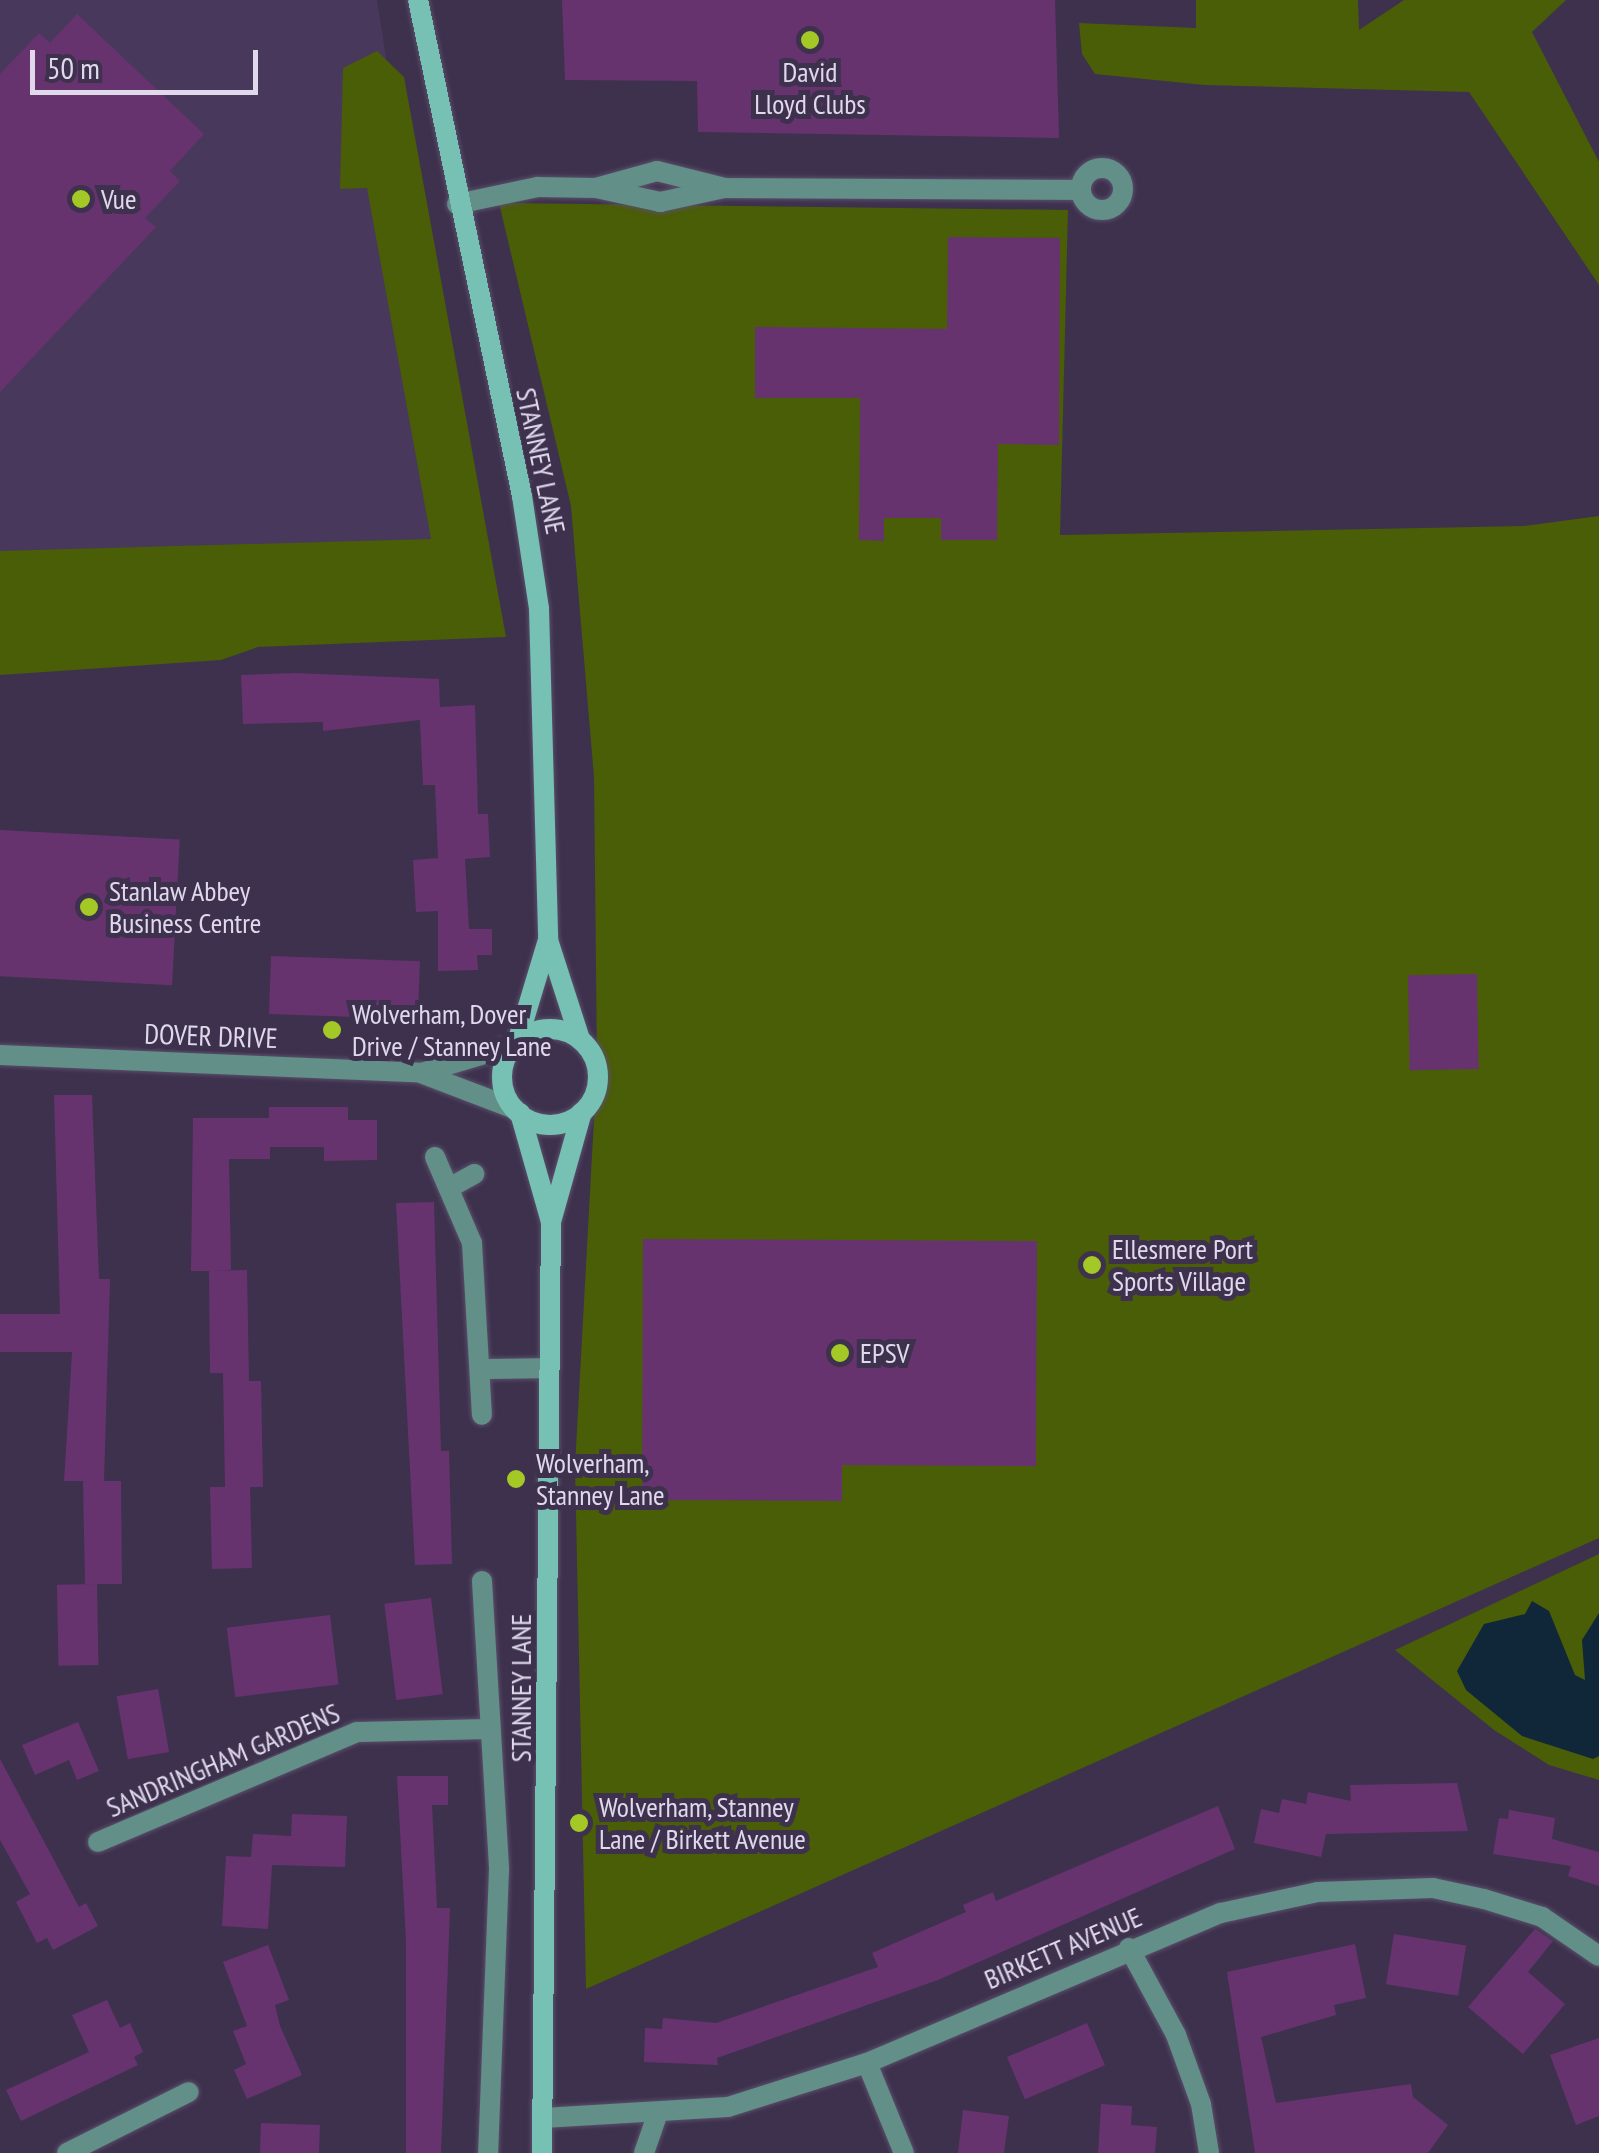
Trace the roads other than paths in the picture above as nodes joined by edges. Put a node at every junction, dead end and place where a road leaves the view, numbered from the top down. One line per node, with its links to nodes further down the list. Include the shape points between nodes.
1 (418, 0): 5 (main road, STANNEY LANE)
2 (596, 188): 3 (street, via 660,202); 3 (street, via 657,171); 5 (street, via 519,189)
3 (725, 188): 4 (street)
4 (1080, 190)
5 (457, 204): 6 (main road, STANNEY LANE, via 532,550 547,770)
6 (548, 940): 7 (main road, STANNEY LANE); 8 (main road, STANNEY LANE)
7 (580, 1040): 8 (main road, via 555,1029); 12 (main road, via 593,1055 598,1083)
8 (516, 1044): 10 (street, DOVER DRIVE); 11 (main road, via 503,1084)
9 (0, 1055): 10 (street, DOVER DRIVE)
10 (421, 1073): 11 (street, DOVER DRIVE)
11 (517, 1111): 12 (main road, via 558,1124); 16 (main road, STANNEY LANE)
12 (582, 1112): 16 (main road, STANNEY LANE)
13 (435, 1157): 15 (street)
14 (474, 1174): 15 (street)
15 (448, 1188): 18 (street, via 472,1243)
16 (551, 1222): 17 (main road, STANNEY LANE)
17 (548, 1368): 18 (street); 28 (main road, STANNEY LANE)
18 (480, 1370): 19 (street)
19 (482, 1415)
20 (482, 1581): 21 (street)
21 (490, 1729): 22 (street, SANDRINGHAM GARDENS, via 358,1732); 30 (street, via 499,1870)
22 (98, 1842)
23 (1128, 1948): 24 (street, BIRKETT AVENUE, via 1221,1913 1376,1886 1484,1898 1542,1917); 25 (street, BIRKETT AVENUE); 34 (street, via 1176,2035 1201,2104)
24 (1599, 1956)
25 (866, 2062): 27 (street, BIRKETT AVENUE, via 728,2107); 33 (street)
26 (189, 2092): 29 (street)
27 (658, 2116): 28 (street, BIRKETT AVENUE); 32 (street)
28 (543, 2118): 31 (main road, STANNEY LANE)
29 (67, 2153)
30 (488, 2153)
31 (542, 2153)
32 (644, 2153)
33 (904, 2153)
34 (1209, 2153)

